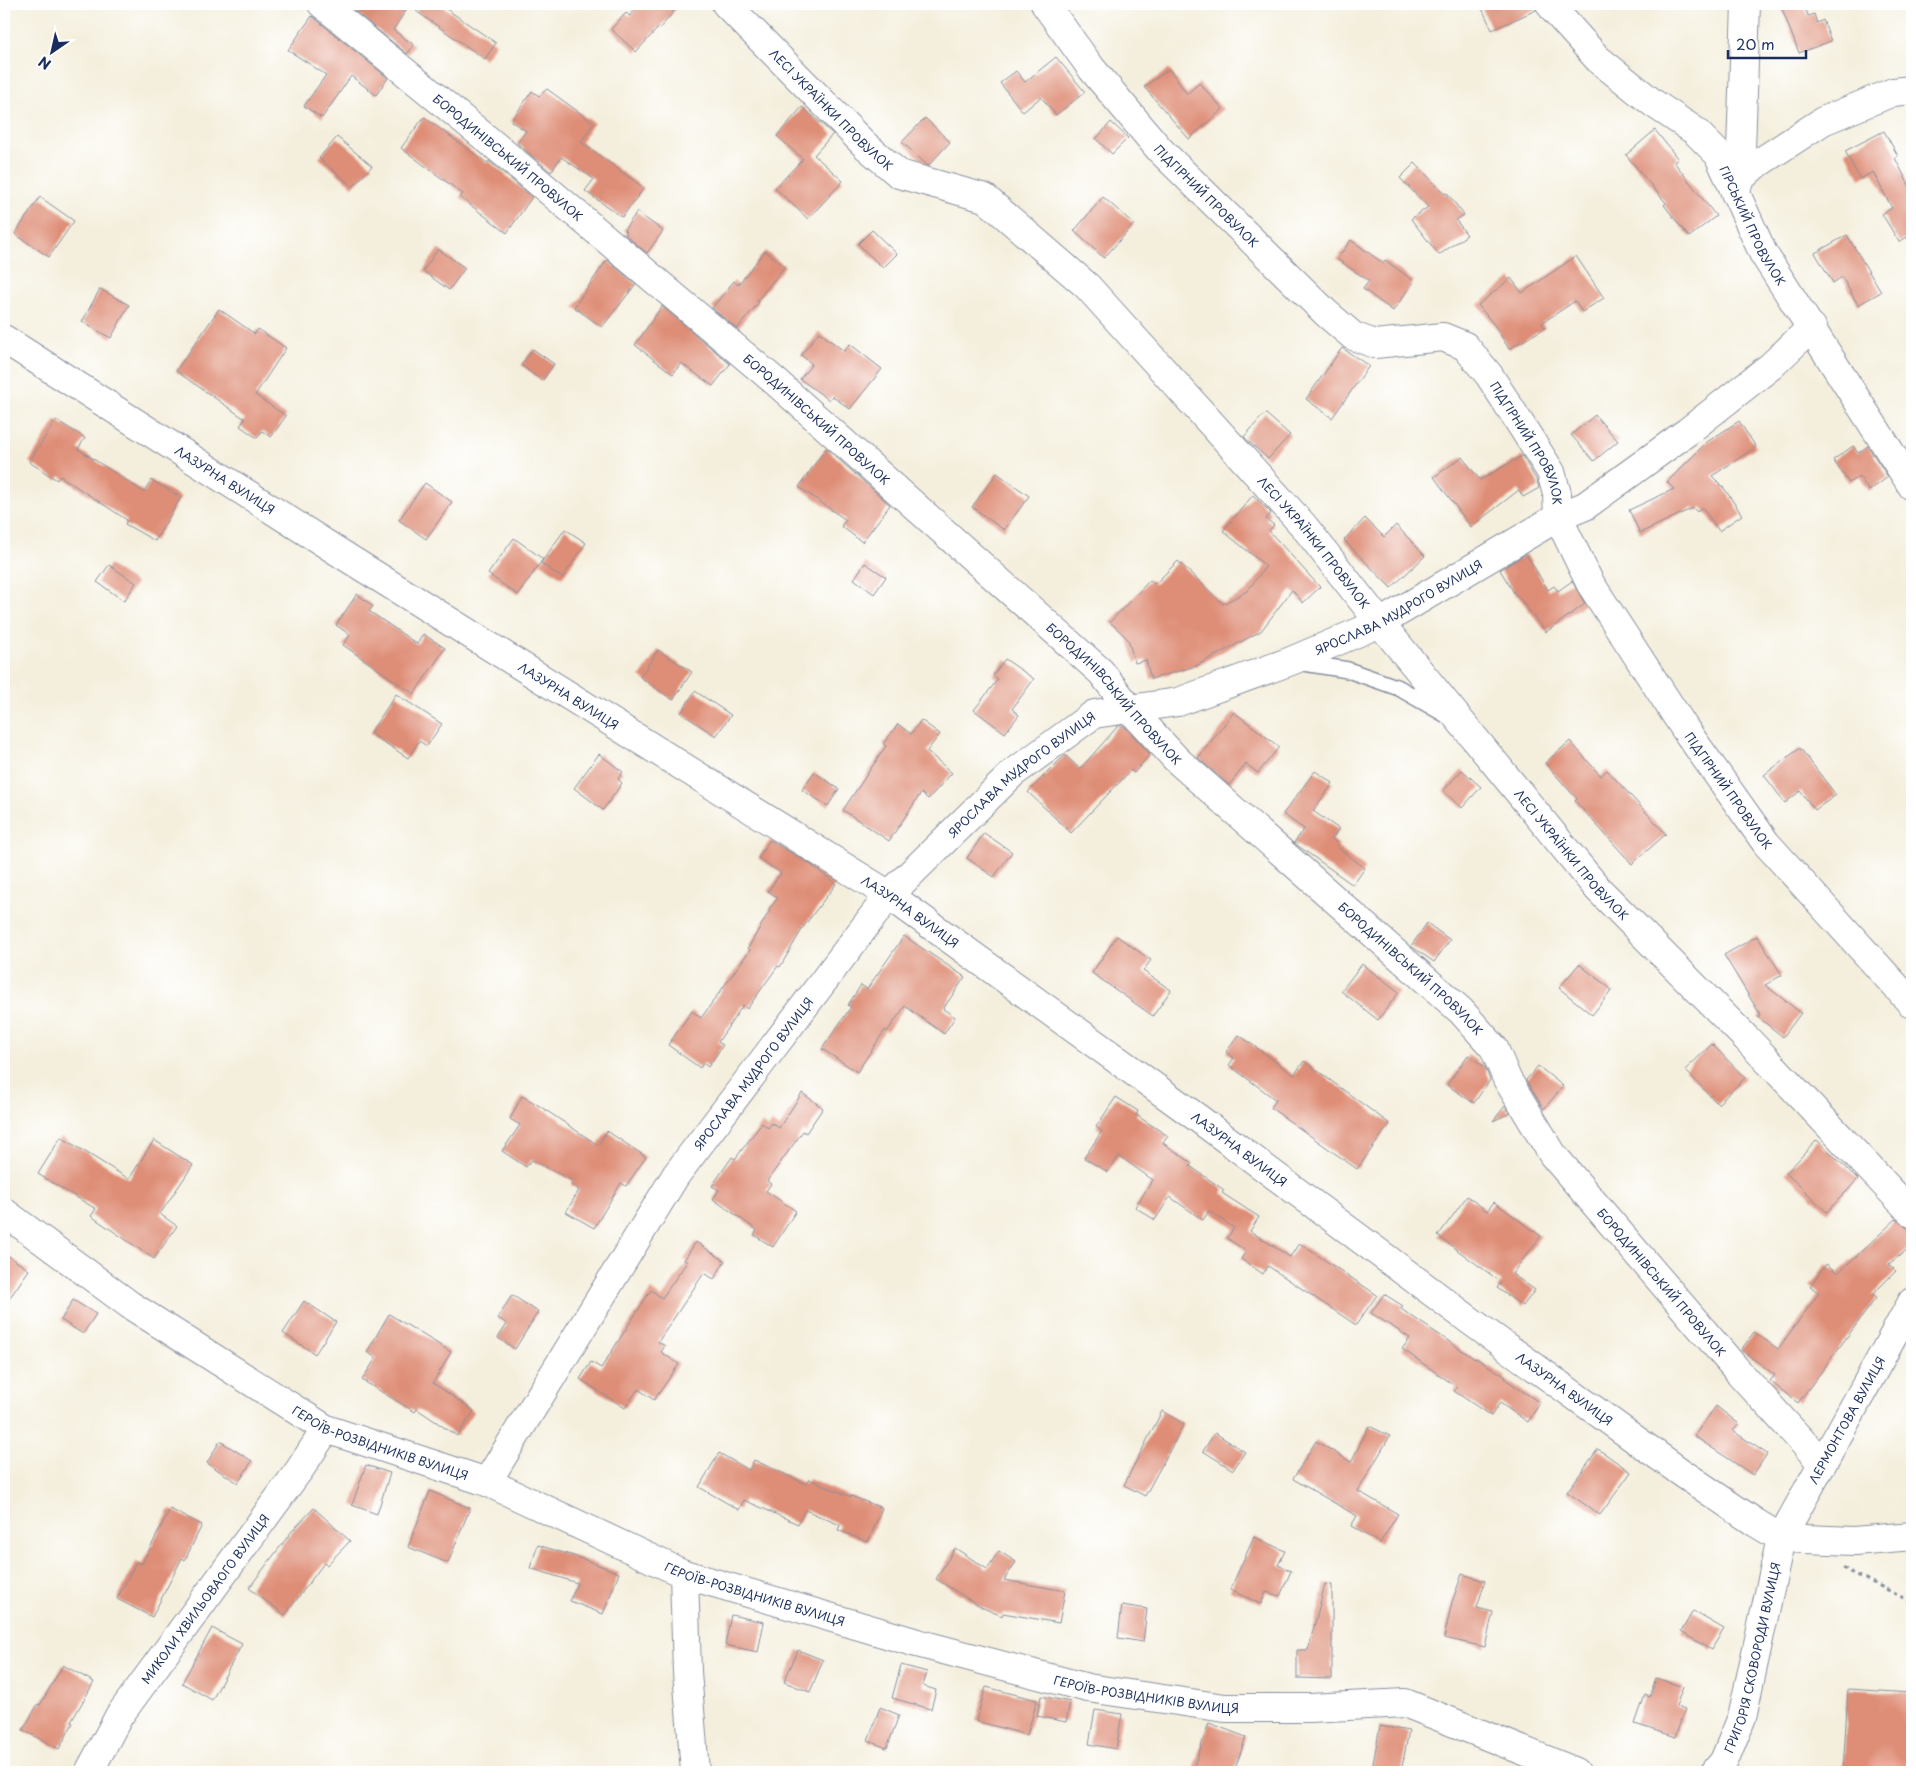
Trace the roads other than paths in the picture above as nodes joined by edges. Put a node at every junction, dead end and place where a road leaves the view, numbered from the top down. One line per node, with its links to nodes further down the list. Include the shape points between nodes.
1 (322, 4): 14 (street, БОРОДИНІВСЬКИЙ ПРОВУЛОК, via 777,383 1101,672)
2 (726, 4): 12 (street, ЛЕСІ УКРАЇНКИ ПРОВУЛОК, via 865,145 899,174 985,198 1087,286 1302,525)
3 (1045, 4): 11 (street, ПІДГІРНИЙ ПРОВУЛОК, via 1092,69 1160,150 1353,336 1375,344 1443,337 1465,346 1489,375 1551,472 1557,494)
4 (1550, 4): 7 (street, ГІРСЬКИЙ ПРОВУЛОК, via 1598,59 1653,103 1695,131 1718,154)
5 (1746, 4): 7 (street)
6 (1912, 90): 7 (street, via 1893,92 1823,121 1754,166)
7 (1738, 186): 8 (street, ГІРСЬКИЙ ПРОВУЛОК, via 1763,253)
8 (1812, 328): 10 (street, ГІРСЬКИЙ ПРОВУЛОК); 11 (street, ЯРОСЛАВА МУДРОГО ВУЛИЦЯ, via 1687,432 1585,506)
9 (4, 339): 16 (street, ЛАЗУРНА ВУЛИЦЯ, via 351,560)
10 (1912, 486)
11 (1558, 517): 12 (street, ЯРОСЛАВА МУДРОГО ВУЛИЦЯ); 17 (street, ПІДГІРНИЙ ПРОВУЛОК, via 1590,583 1685,729 1766,843)
12 (1380, 623): 13 (street, ЯРОСЛАВА МУДРОГО ВУЛИЦЯ); 15 (street, ЛЕСІ УКРАЇНКИ ПРОВУЛОК)
13 (1291, 661): 14 (street, ЯРОСЛАВА МУДРОГО ВУЛИЦЯ, via 1178,702); 15 (lane, via 1348,670 1399,688)
14 (1129, 708): 16 (street, ЯРОСЛАВА МУДРОГО ВУЛИЦЯ, via 1094,714 1012,774); 22 (street, БОРОДИНІВСЬКИЙ ПРОВУЛОК, via 1177,760 1461,1011 1494,1048 1507,1079 1553,1155 1736,1369)
15 (1462, 724): 19 (street, ЛЕСІ УКРАЇНКИ ПРОВУЛОК, via 1598,889 1746,1038)
16 (889, 895): 23 (street, ЯРОСЛАВА МУДРОГО ВУЛИЦЯ, via 676,1174); 25 (street, ЛАЗУРНА ВУЛИЦЯ, via 1472,1322 1682,1473)
17 (1912, 1004)
18 (4, 1212): 21 (street, ГЕРОЇВ-РОЗВІДНИКІВ ВУЛИЦЯ, via 130,1305)
19 (1912, 1213)
20 (1912, 1302): 22 (street, ЛЕРМОНТОВА ВУЛИЦЯ)
21 (326, 1429): 23 (street, ГЕРОЇВ-РОЗВІДНИКІВ ВУЛИЦЯ); 27 (street, МИКОЛИ ХВИЛЬОВАОГО ВУЛИЦЯ, via 119,1716)
22 (1821, 1462): 25 (street, ЛЕРМОНТОВА ВУЛИЦЯ)
23 (487, 1482): 26 (street, ГЕРОЇВ-РОЗВІДНИКІВ ВУЛИЦЯ)
24 (1912, 1536): 25 (street, via 1854,1541)
25 (1781, 1538): 30 (street, ГРИГОРІЯ СКОВОРОДИ ВУЛИЦЯ, via 1742,1717 1724,1761)
26 (684, 1574): 28 (street); 29 (street, ГЕРОЇВ-РОЗВІДНИКІВ ВУЛИЦЯ, via 1088,1688 1225,1708 1405,1703)
27 (89, 1772)
28 (695, 1772)
29 (1576, 1772)
30 (1715, 1772)

